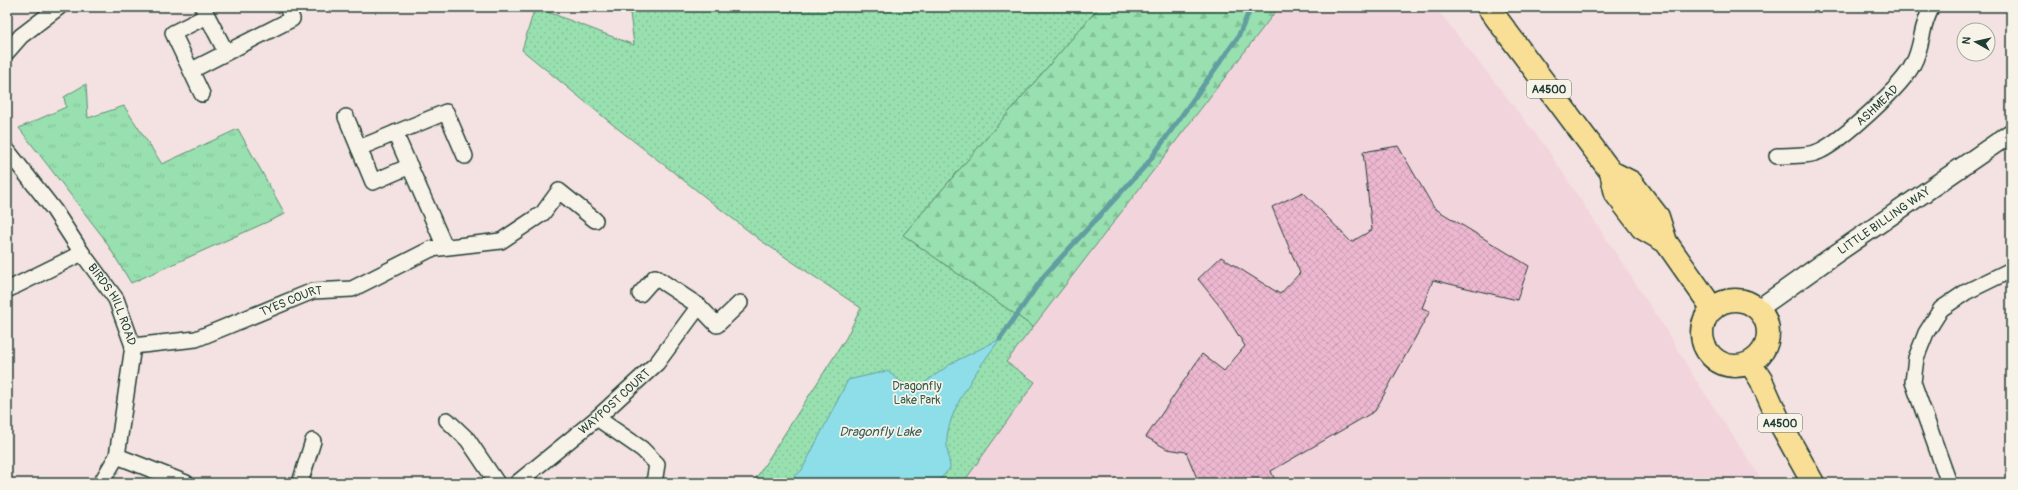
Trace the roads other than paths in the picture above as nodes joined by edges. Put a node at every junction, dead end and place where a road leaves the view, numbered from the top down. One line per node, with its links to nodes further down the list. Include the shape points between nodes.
1 (59, 7): 6 (street, via 21,36)
2 (287, 7): 7 (street, via 292,19)
3 (1488, 7): 26 (main road, A4500, via 1611,172 1631,182 1658,217 1666,242)
4 (1932, 7): 16 (street, ASHMEAD, via 1925,19 1914,64 1897,87 1837,140 1818,152)
5 (205, 11): 7 (street); 8 (street, via 173,32)
6 (7, 52)
7 (226, 52): 8 (street)
8 (192, 70): 9 (street)
9 (202, 94)
10 (346, 117): 13 (street)
11 (396, 133): 13 (street); 15 (street, via 446,112); 17 (street)
12 (2011, 133): 27 (street, LITTLE BILLING WAY)
13 (359, 148): 17 (street, via 373,182)
14 (7, 150): 20 (street, BIRDS HILL ROAD, via 54,210)
15 (465, 156)
16 (1777, 156)
17 (410, 166): 19 (street)
18 (596, 220): 19 (street, TYES COURT, via 559,191 543,213 502,241)
19 (445, 247): 28 (street, TYES COURT, via 431,249 352,290 313,291 196,339)
20 (82, 253): 22 (street); 28 (street, BIRDS HILL ROAD, via 116,299)
21 (2011, 270): 41 (street, via 1966,292 1940,309 1926,333 1916,358 1913,382)
22 (7, 290)
23 (640, 294): 25 (street, via 655,277)
24 (740, 303): 25 (street, via 717,325)
25 (699, 306): 30 (street, WAYPOST COURT, via 657,363)
26 (1713, 309): 27 (main road, via 1724,302 1736,300); 29 (main road, via 1703,325 1704,344 1708,353 1716,361 1727,366)
27 (1758, 309): 29 (main road, via 1768,328 1768,338 1759,357)
28 (133, 346): 33 (street, BIRDS HILL ROAD)
29 (1750, 363): 40 (main road, A4500)
30 (597, 418): 38 (street, WAYPOST COURT); 39 (street, via 642,449 657,464)
31 (447, 420): 37 (street, via 468,440)
32 (313, 441): 36 (street)
33 (117, 456): 34 (street, BIRDS HILL ROAD); 35 (street)
34 (101, 483)
35 (186, 483)
36 (300, 483)
37 (497, 483)
38 (517, 483)
39 (654, 483)
40 (1813, 483)
41 (1948, 483)

